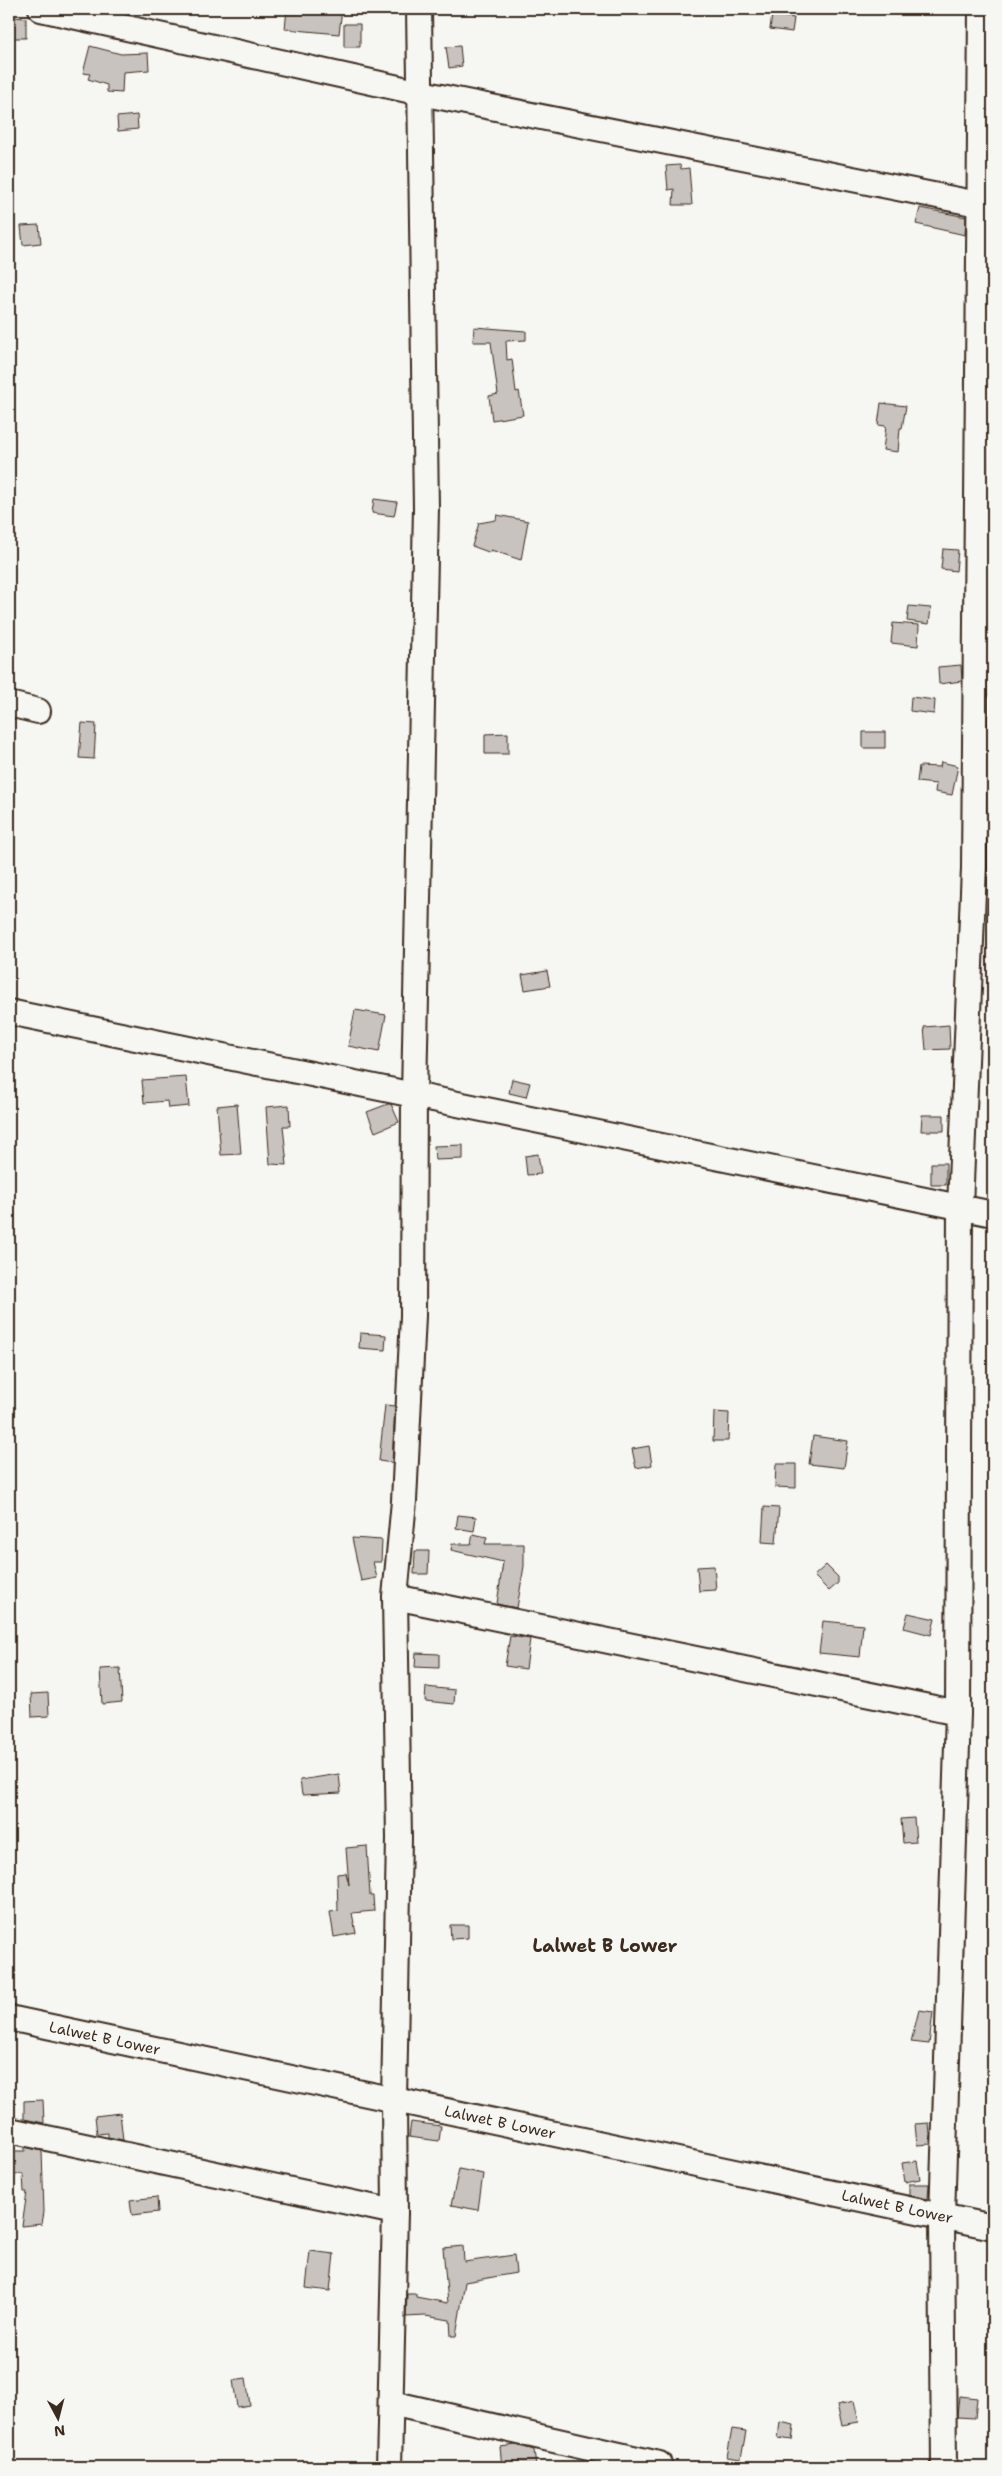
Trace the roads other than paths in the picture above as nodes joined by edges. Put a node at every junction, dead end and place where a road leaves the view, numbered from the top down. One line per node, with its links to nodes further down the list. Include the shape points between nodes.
1 (41, 9): 4 (street)
2 (419, 9): 4 (street)
3 (981, 9): 5 (street)
4 (420, 93): 5 (street); 9 (street, via 426,508)
5 (986, 206): 10 (street, via 974,868)
6 (9, 704): 7 (street)
7 (38, 710)
8 (9, 1012): 9 (street)
9 (414, 1095): 10 (street); 12 (street, via 413,1316 404,1501)
10 (960, 1207): 11 (street); 13 (street)
11 (993, 1214)
12 (394, 1597): 13 (street); 15 (street, via 399,1838)
13 (958, 1712): 18 (street)
14 (9, 2018): 15 (street, Lalwet B Lower)
15 (394, 2100): 17 (street); 18 (street, Lalwet B Lower)
16 (9, 2130): 17 (street)
17 (394, 2212): 20 (street)
18 (942, 2217): 19 (street, Lalwet B Lower); 23 (street)
19 (993, 2227)
20 (391, 2403): 21 (street); 22 (street)
21 (659, 2464)
22 (389, 2467)
23 (944, 2467)

